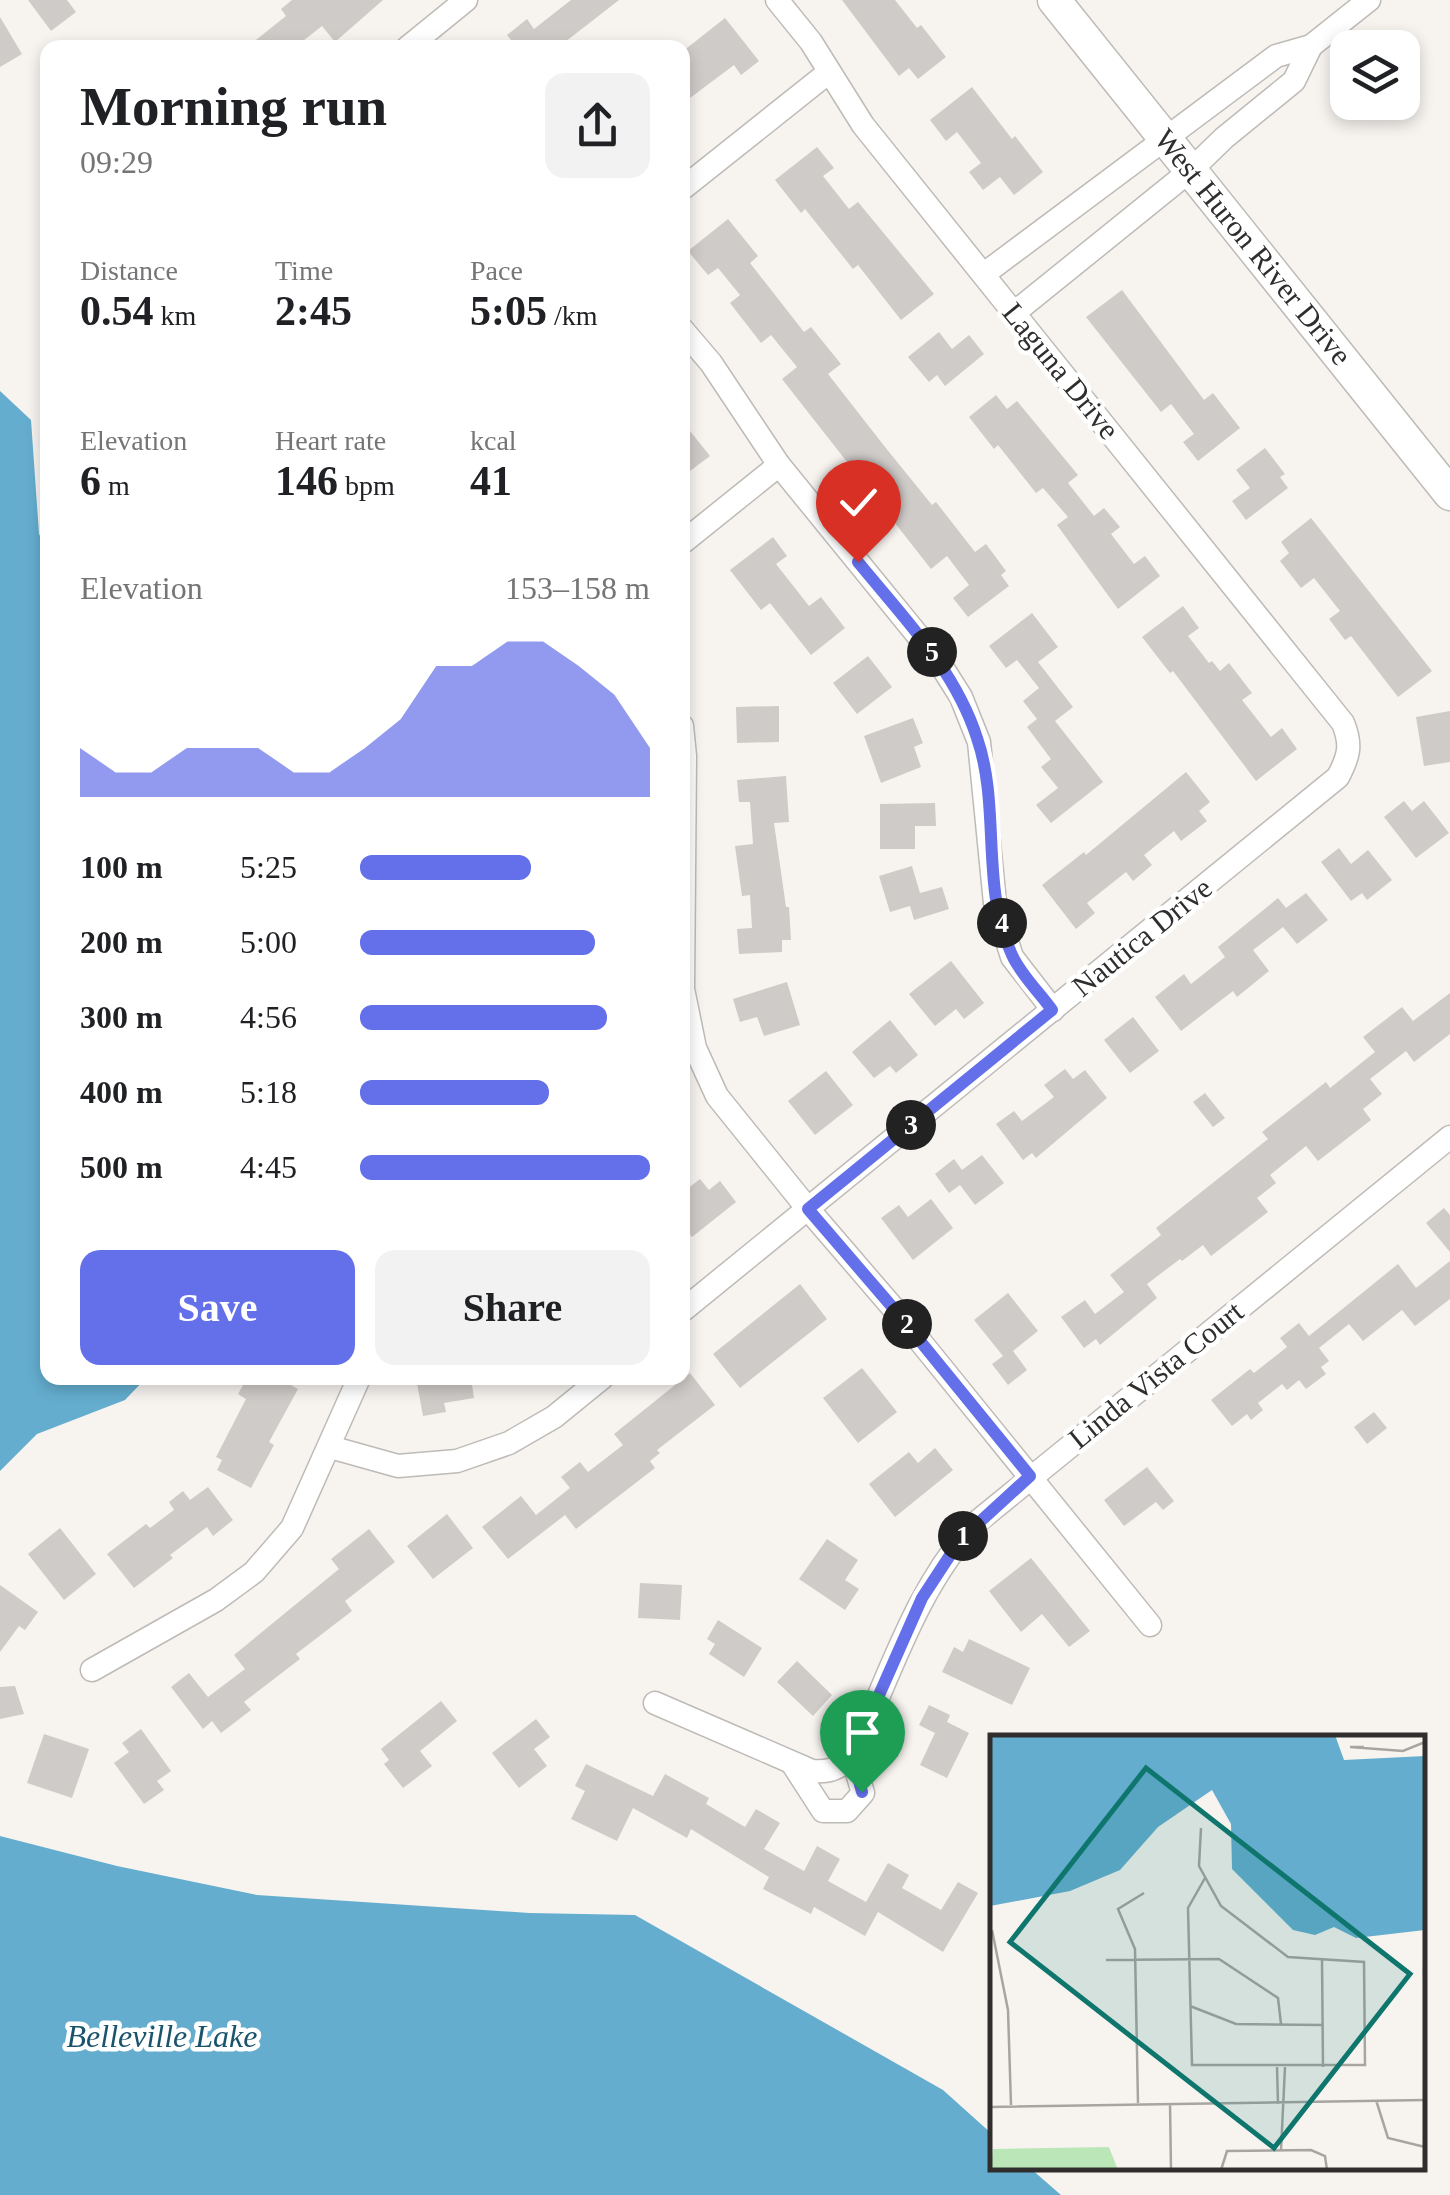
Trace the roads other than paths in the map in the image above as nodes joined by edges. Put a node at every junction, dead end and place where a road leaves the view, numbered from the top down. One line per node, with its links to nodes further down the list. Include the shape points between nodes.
1 (466, 0): 5 (street)
2 (777, 0): 7 (street, Laguna Drive)
3 (1054, 0): 8 (main road, West Huron River Drive)
4 (1369, 0): 6 (street)
5 (417, 40)
6 (1311, 46): 8 (street, via 1276,56); 9 (street, via 1294,81)
7 (829, 72): 10 (street); 11 (street, Laguna Drive)
8 (1167, 139): 9 (main road, West Huron River Drive); 11 (street)
9 (1191, 170): 12 (street); 15 (main road, West Huron River Drive)
10 (690, 183)
11 (984, 274): 12 (street, Laguna Drive)
12 (1014, 313): 17 (street, Laguna Drive, via 1343,723)
13 (690, 338): 14 (street)
14 (779, 465): 16 (street); 18 (street, via 962,697 979,742 996,902 1012,957)
15 (1450, 494)
16 (690, 536)
17 (1350, 740): 18 (street, Nautica Drive, via 1338,777)
18 (1052, 1010): 21 (street, Nautica Drive)
19 (690, 1024): 21 (street, via 717,1096)
20 (1450, 1137): 26 (street, Linda Vista Court)
21 (808, 1209): 22 (street, Nautica Drive); 26 (street)
22 (690, 1305)
23 (357, 1385): 25 (street)
24 (593, 1385): 25 (street, via 510,1443 457,1461 398,1466)
25 (330, 1447): 28 (street, via 292,1528 254,1572)
26 (1030, 1476): 27 (street); 30 (street, Linda Vista Court, via 940,1566)
27 (1150, 1626)
28 (92, 1670)
29 (655, 1704): 31 (street)
30 (852, 1756): 31 (street, via 822,1772); 31 (street, Linda Vista Court, via 862,1792 847,1811 823,1812)
31 (792, 1763)

